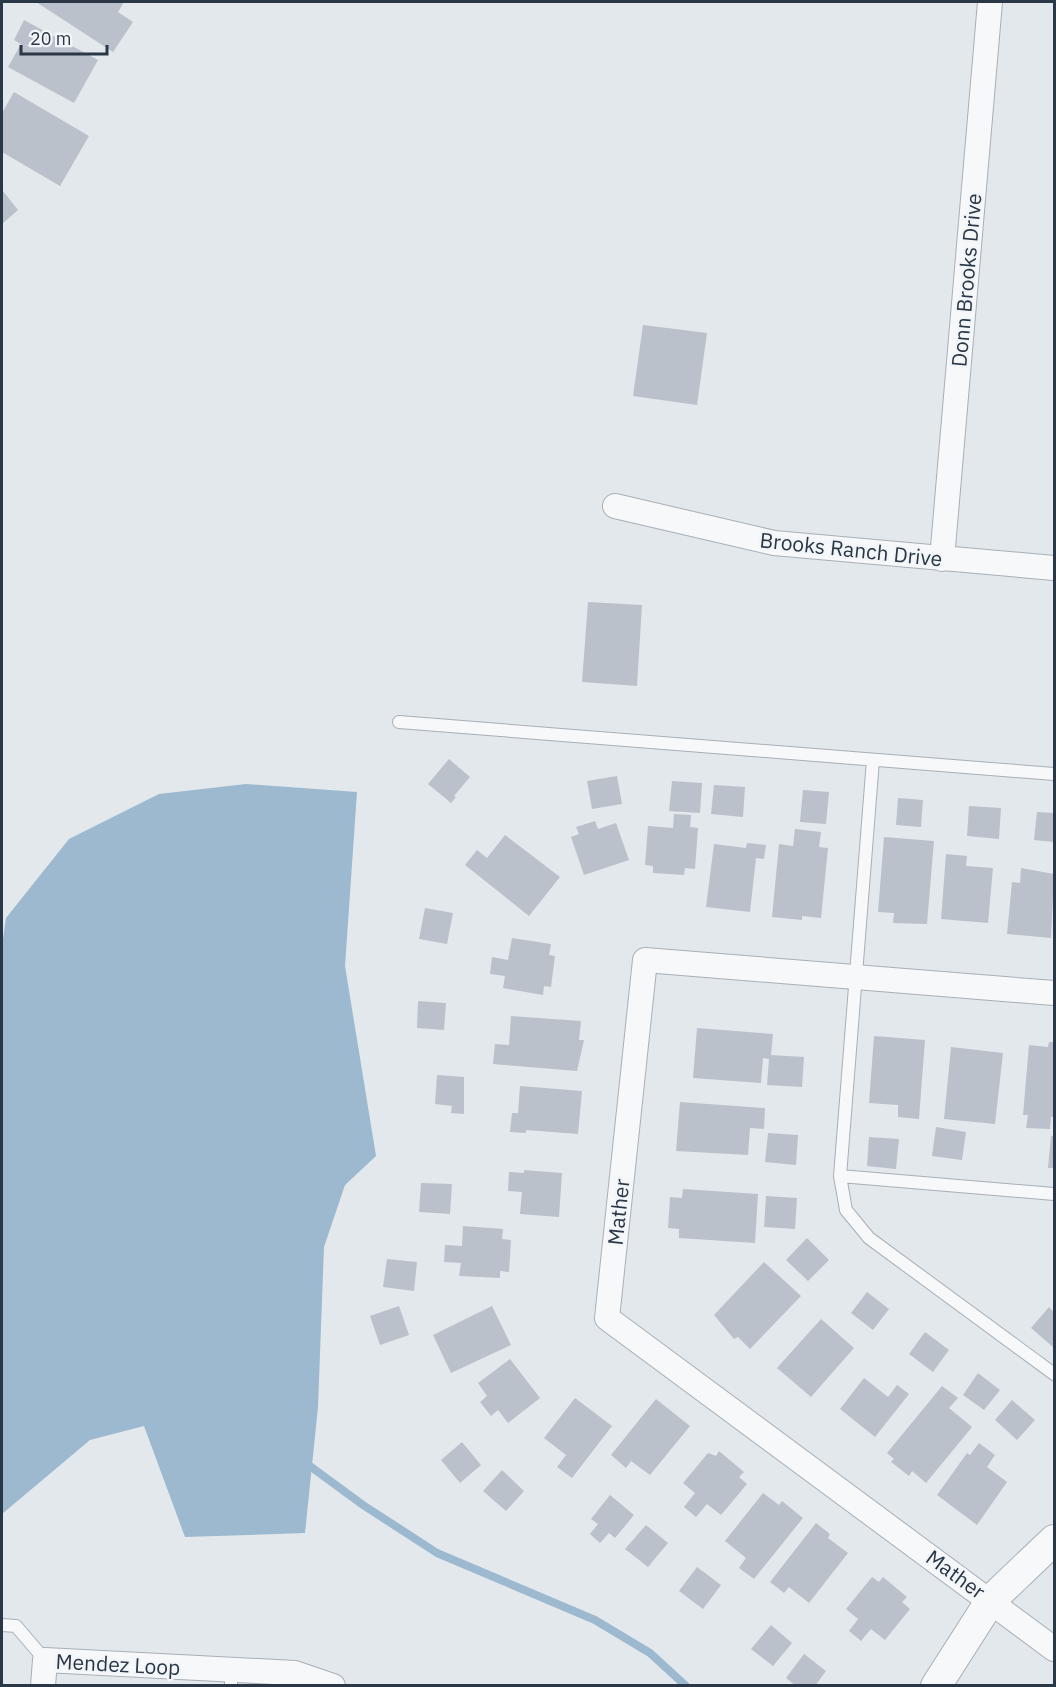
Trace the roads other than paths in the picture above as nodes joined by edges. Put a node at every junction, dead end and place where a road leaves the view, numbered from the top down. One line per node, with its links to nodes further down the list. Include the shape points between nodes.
1 (990, 2): 3 (street, Donn Brooks Drive)
2 (615, 506): 3 (street, Brooks Ranch Drive, via 774,543)
3 (942, 559): 4 (street, Brooks Ranch Drive)
4 (1054, 568)
5 (399, 722): 6 (lane)
6 (873, 760): 7 (lane); 8 (lane)
7 (1054, 774)
8 (855, 978): 9 (street, Mather); 10 (lane); 14 (street, Mather, via 645,960 607,1318)
9 (1054, 993)
10 (840, 1176): 11 (lane); 12 (lane, via 846,1210 869,1238)
11 (1054, 1194)
12 (1054, 1374)
13 (1054, 1539): 14 (street)
14 (991, 1600): 16 (street, Mather); 21 (street)
15 (2, 1625): 17 (lane, via 16,1626)
16 (1054, 1649)
17 (45, 1660): 18 (street, Mendez Loop); 19 (street)
18 (231, 1678): 20 (street, Mendez Loop, via 295,1673)
19 (43, 1686)
20 (333, 1686)
21 (936, 1686)

